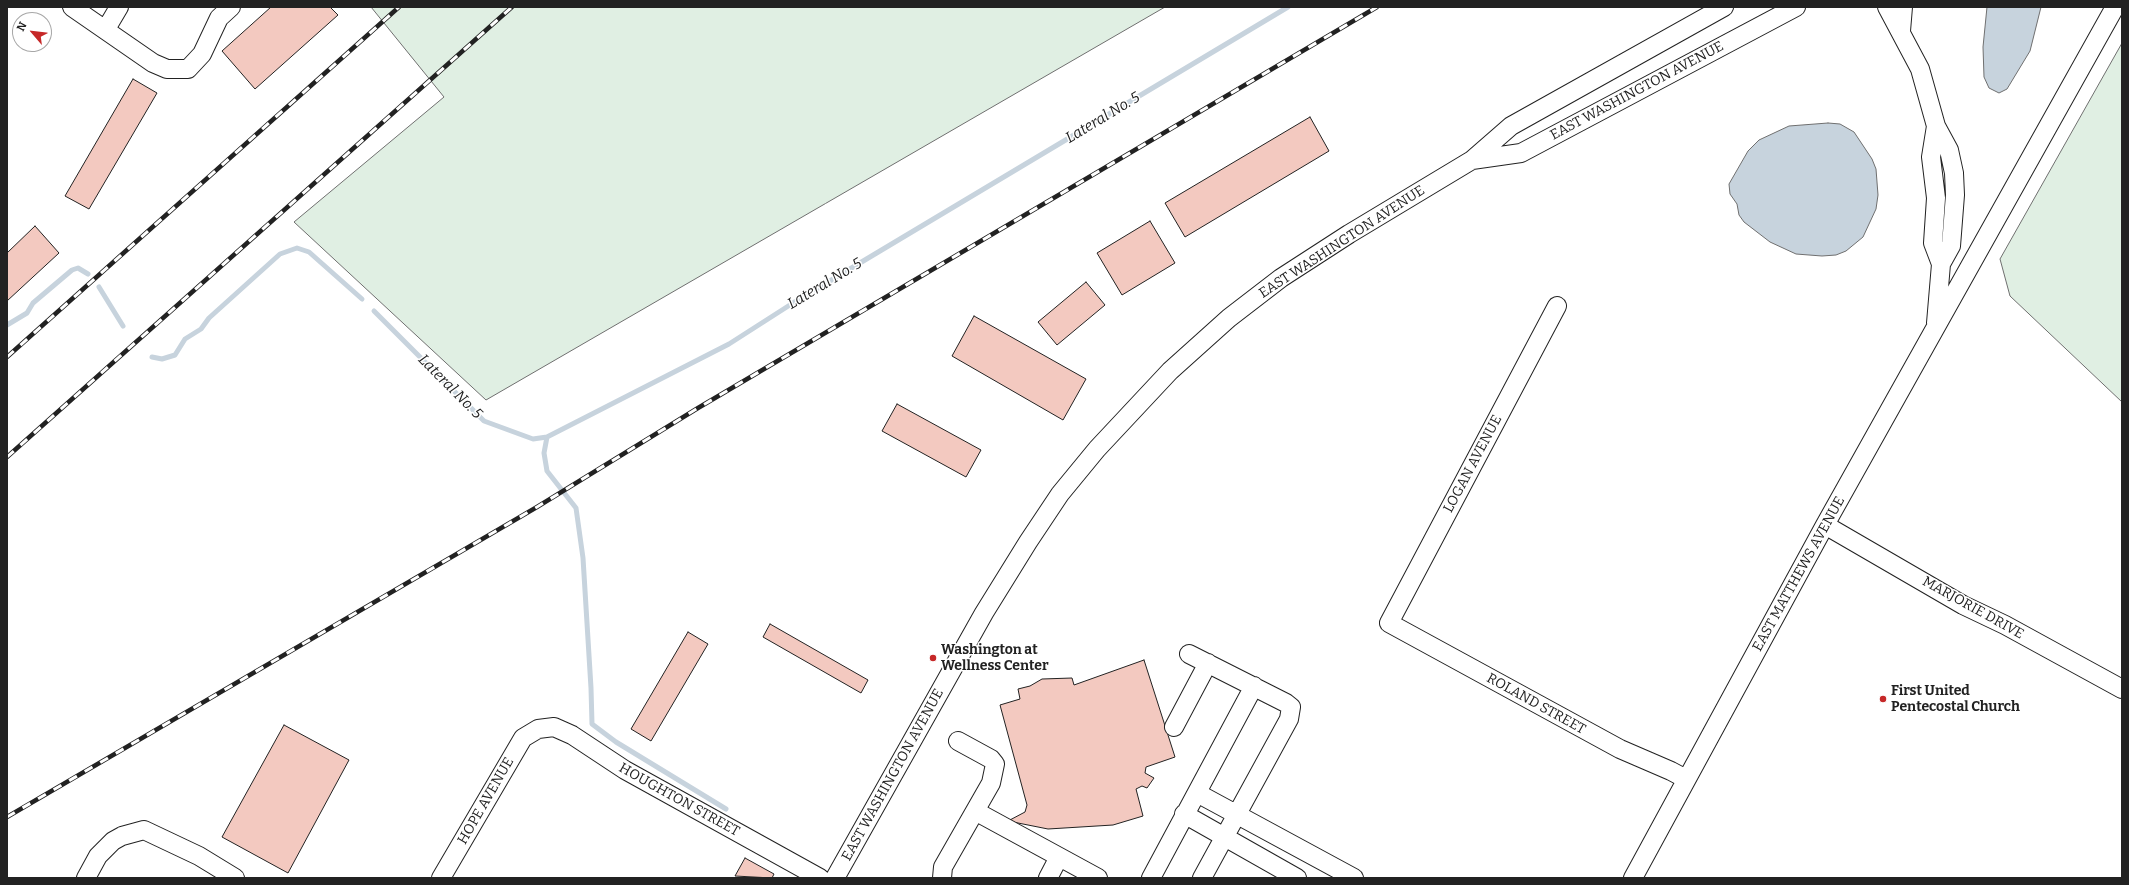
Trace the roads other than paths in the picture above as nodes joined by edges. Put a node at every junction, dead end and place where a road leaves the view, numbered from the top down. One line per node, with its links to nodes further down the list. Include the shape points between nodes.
1 (72, 7): 9 (street)
2 (119, 7): 9 (street)
3 (231, 7): 9 (street, via 219,18 202,54 188,69 167,69 153,63)
4 (1724, 7): 11 (street, EAST WASHINGTON AVENUE, via 1511,126)
5 (1796, 7): 11 (street, EAST WASHINGTON AVENUE, via 1521,153)
6 (1887, 7): 10 (street, EAST MATTHEWS AVENUE)
7 (1903, 7): 10 (street)
8 (2115, 7): 13 (street)
9 (106, 29)
10 (1900, 31): 13 (street, EAST MATTHEWS AVENUE, via 1920,70 1936,126 1949,150 1955,195 1951,246 1941,264)
11 (1472, 160): 35 (street, EAST WASHINGTON AVENUE, via 1281,278 1229,318 1170,371 1106,438 1060,494 984,613)
12 (1557, 306): 15 (street, LOGAN AVENUE)
13 (1936, 330): 14 (street, EAST MATTHEWS AVENUE)
14 (1825, 525): 19 (street, MARJORIE DRIVE); 23 (street, EAST MATTHEWS AVENUE)
15 (1389, 623): 23 (street, ROLAND STREET, via 1620,749)
16 (1189, 654): 17 (street)
17 (1208, 663): 18 (street); 20 (street)
18 (1254, 686): 24 (street); 27 (street, via 1286,703 1291,707 1291,714)
19 (2122, 689)
20 (1174, 727)
21 (538, 729): 33 (street, HOPE AVENUE, via 523,738); 34 (street, HOUGHTON STREET, via 560,728 625,770)
22 (958, 741): 25 (street, via 991,759 995,764 991,783)
23 (1686, 779): 44 (street, EAST MATTHEWS AVENUE)
24 (1197, 793): 26 (street); 27 (street)
25 (975, 811): 30 (street); 36 (street, via 943,867)
26 (1184, 814): 28 (street); 39 (street)
27 (1237, 814): 28 (street); 29 (street)
28 (1224, 837): 40 (street); 41 (street)
29 (1314, 856): 42 (street); 43 (street)
30 (1059, 857): 37 (street); 38 (street)
31 (86, 878): 32 (street, via 98,856 113,841 144,830 199,856)
32 (235, 878)
33 (441, 878)
34 (820, 878)
35 (835, 878)
36 (942, 878)
37 (1048, 878)
38 (1098, 878)
39 (1151, 878)
40 (1202, 878)
41 (1297, 878)
42 (1302, 878)
43 (1354, 878)
44 (1633, 878)

